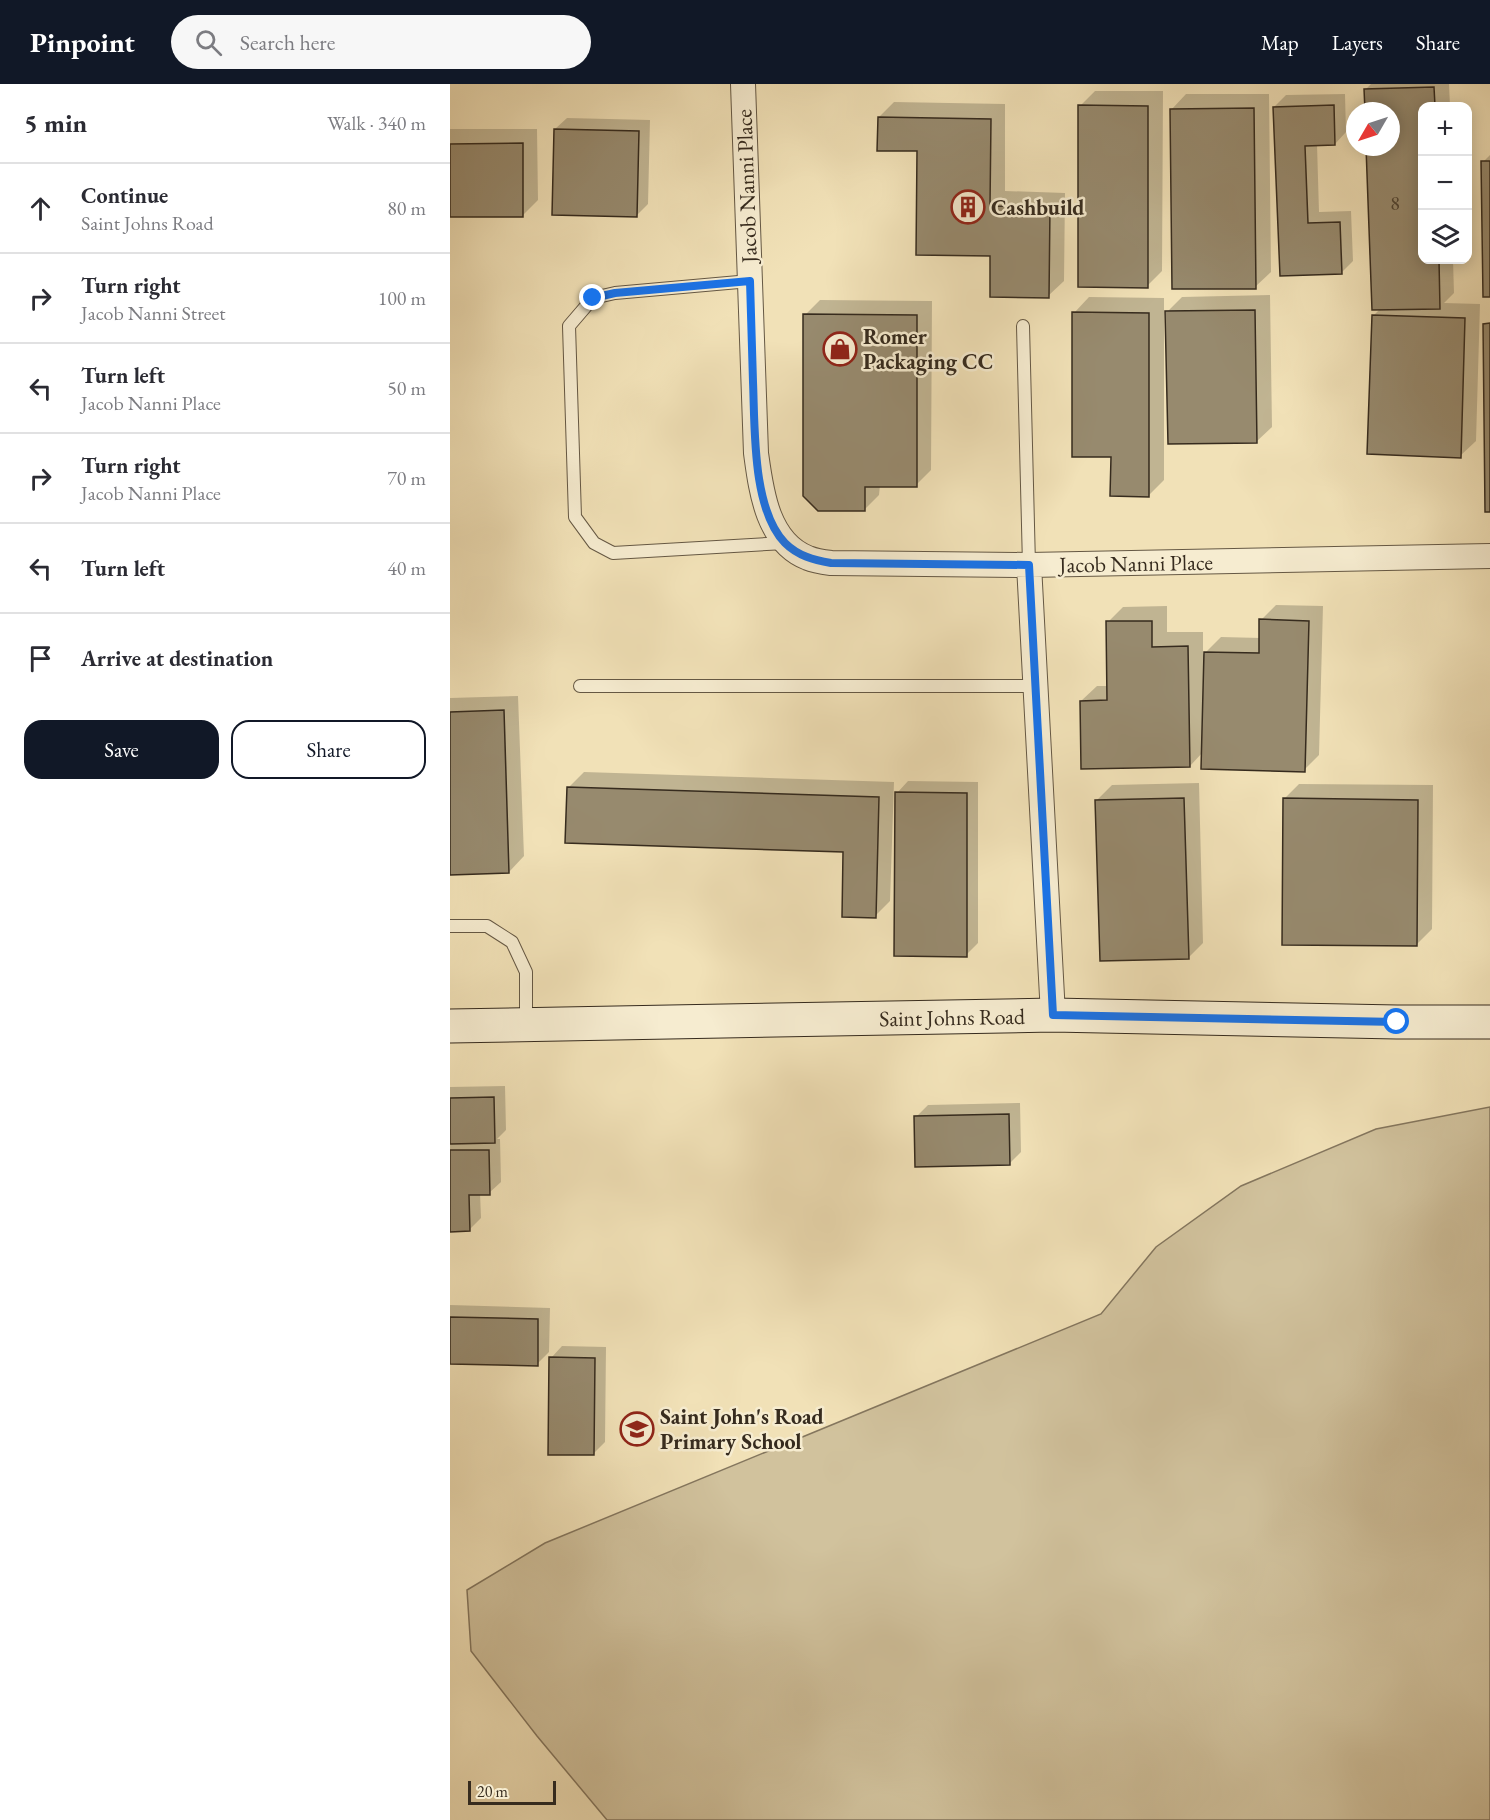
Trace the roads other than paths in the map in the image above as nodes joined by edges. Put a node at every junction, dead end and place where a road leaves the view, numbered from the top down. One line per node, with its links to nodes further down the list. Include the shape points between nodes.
1 (743, 84): 2 (street, Jacob Nanni Place)
2 (750, 281): 4 (street, Jacob Nanni Place, via 756,453 771,520); 4 (lane, via 593,298 569,326 575,518 594,543 613,553)
3 (1023, 326): 6 (lane)
4 (785, 543): 6 (street, Jacob Nanni Place, via 807,558 831,563)
5 (1490, 556): 6 (street, Jacob Nanni Place)
6 (1029, 565): 8 (street)
7 (580, 686): 8 (lane)
8 (1035, 686): 10 (street)
9 (450, 926): 12 (lane, via 487,926 512,942 526,972)
10 (1053, 1015): 11 (street, Saint Johns Road); 12 (street, Saint Johns Road)
11 (1490, 1022)
12 (526, 1025): 13 (street, Saint Johns Road)
13 (450, 1026)

